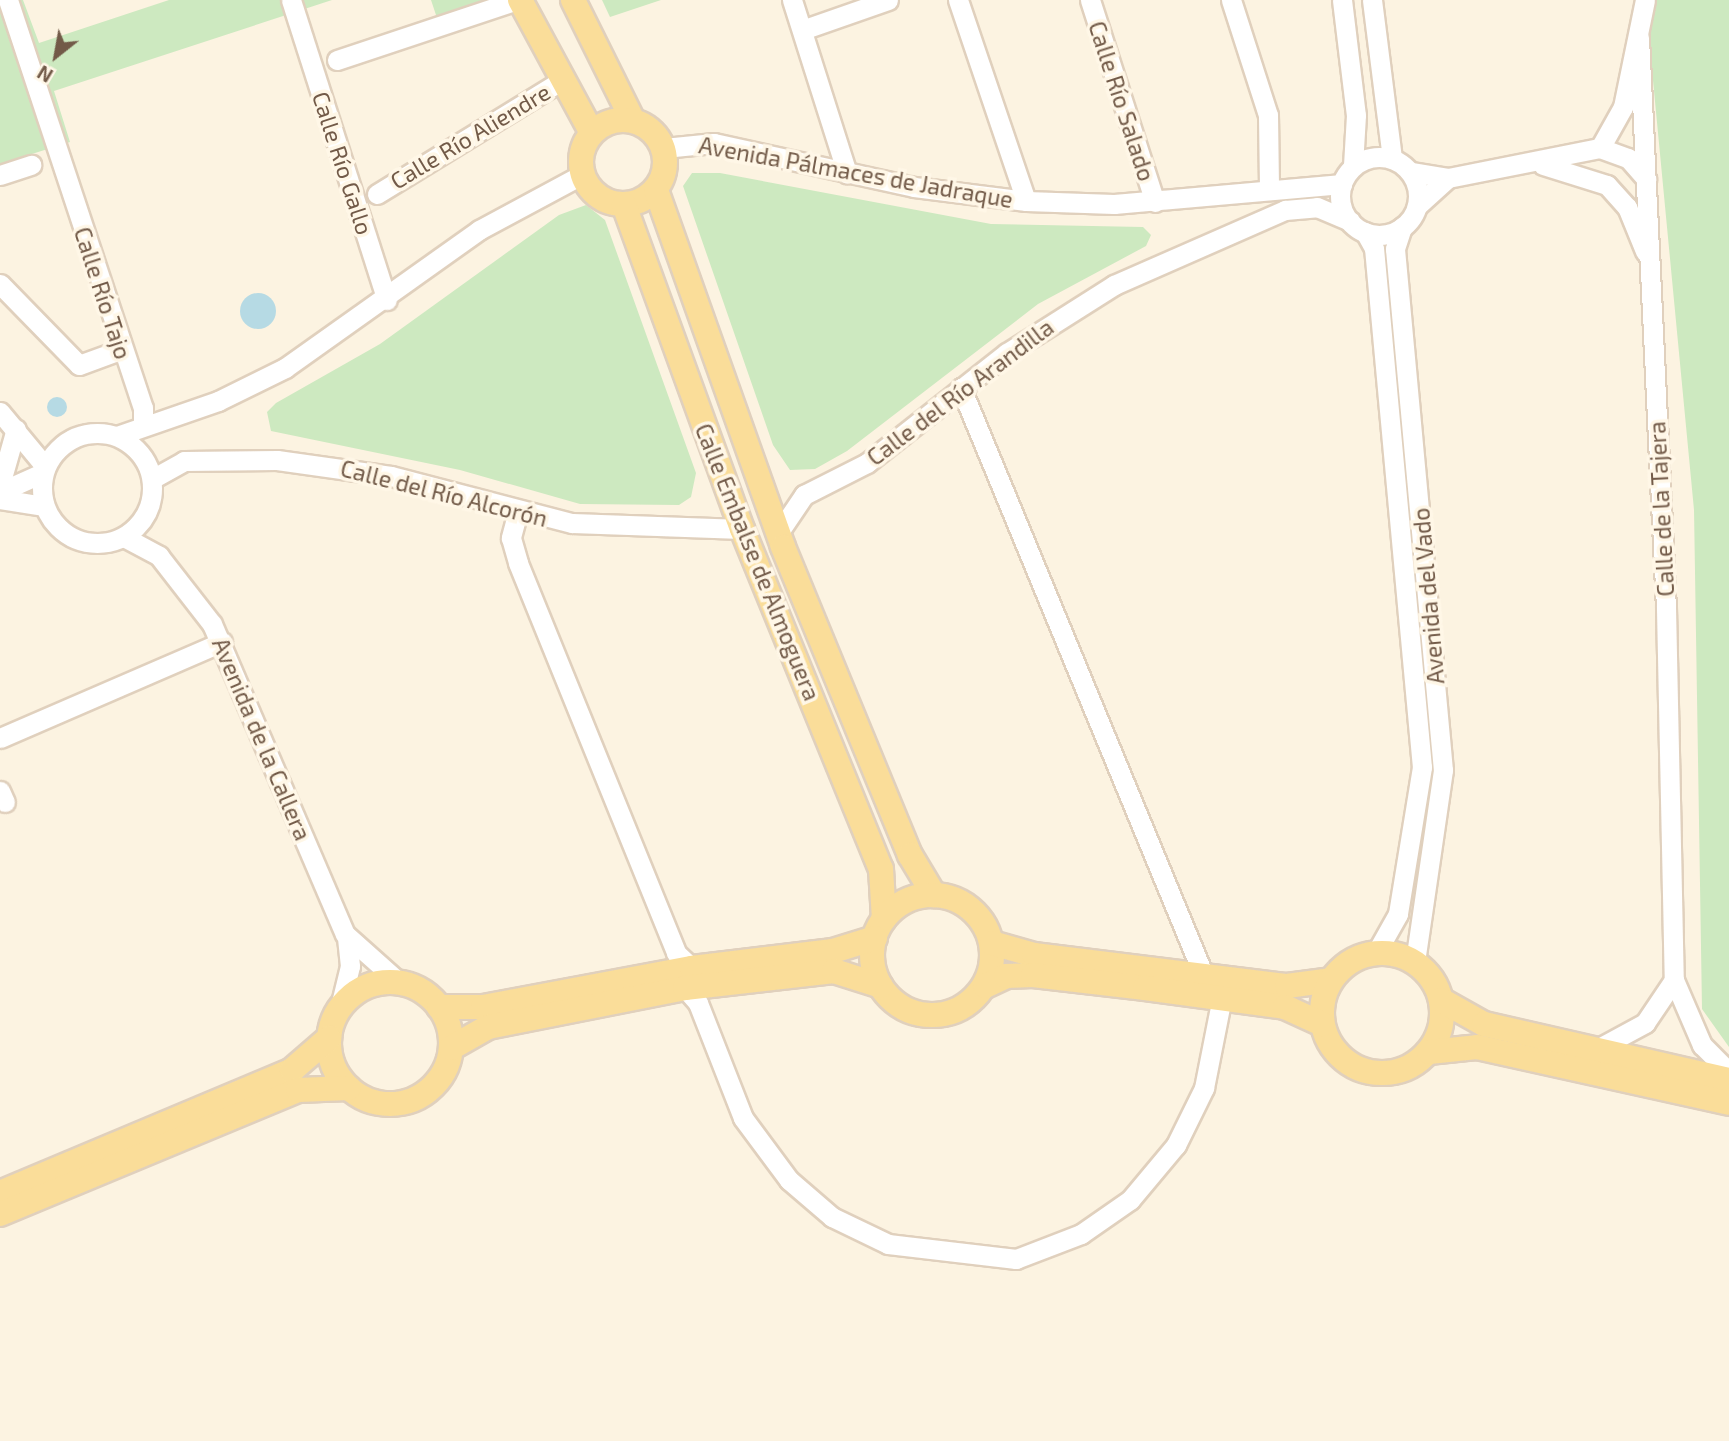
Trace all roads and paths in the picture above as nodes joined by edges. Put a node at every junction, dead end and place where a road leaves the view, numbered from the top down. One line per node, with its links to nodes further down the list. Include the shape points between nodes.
1 (8, 0): 44 (street, Calle Río Tajo)
2 (290, 0): 43 (street, Calle Río Gallo)
3 (518, 0): 15 (street); 16 (main road)
4 (573, 0): 17 (main road)
5 (792, 0): 13 (street)
6 (888, 0): 13 (street)
7 (958, 0): 35 (street)
8 (1090, 0): 36 (street, Calle Río Salado)
9 (1231, 0): 33 (street, via 1268,115)
10 (1342, 0): 24 (street, via 1356,115)
11 (1372, 0): 21 (street)
12 (1645, 1): 14 (street, Calle de la Tajera)
13 (802, 30): 25 (street)
14 (1639, 38): 20 (street, Calle de la Tajera, via 1623,107); 30 (street, Calle de la Tajera)
15 (337, 60)
16 (564, 79): 18 (main road); 34 (street, Calle Río Aliendre)
17 (633, 121): 18 (main road, via 607,123); 19 (main road)
18 (592, 133): 27 (main road, via 581,157)
19 (664, 148): 25 (street, Avenida Pálmaces de Jadraque, via 713,143); 32 (main road, via 664,176)
20 (1600, 148): 22 (street); 30 (street, via 1629,158)
21 (1392, 159): 24 (street, via 1376,156); 26 (street)
22 (1528, 162): 29 (street); 41 (street, via 1607,185 1627,207)
23 (31, 165): 28 (street)
24 (1353, 166): 31 (street)
25 (847, 173): 35 (street, Avenida Pálmaces de Jadraque)
26 (1411, 173): 29 (street); 38 (street)
27 (583, 174): 37 (main road, via 591,189); 43 (street, via 479,230)
28 (0, 175)
29 (1448, 178): 38 (street)
30 (1646, 178): 41 (street, Calle de la Tajera)
31 (1342, 184): 33 (street, Avenida Pálmaces de Jadraque); 39 (street, via 1340,201)
32 (656, 190): 37 (main road); 61 (main road, Calle Embalse de Almoguera)
33 (1269, 190): 36 (street, Avenida Pálmaces de Jadraque)
34 (377, 194)
35 (1026, 201): 36 (street, Avenida Pálmaces de Jadraque)
36 (1155, 202)
37 (624, 205): 60 (main road, Calle Embalse de Almoguera)
38 (1417, 206): 40 (street)
39 (1357, 226): 40 (street); 45 (street, Calle del Río Arandilla, via 1303,205 1218,234 1095,296); 70 (street, Avenida del Vado, via 1374,248 1422,740 1409,865 1389,938)
40 (1402, 227): 71 (street, Avenida del Vado, via 1395,249 1443,770)
41 (1650, 265): 75 (street, Calle de la Tajera)
42 (0, 284): 44 (street, via 79,365)
43 (387, 300): 47 (street, via 285,368)
44 (120, 350): 48 (street, Calle Río Tajo, via 143,408)
45 (961, 388): 61 (street, Calle del Río Arandilla, via 895,444 793,504); 72 (street)
46 (10, 422): 50 (street); 52 (street); 54 (street)
47 (163, 423): 48 (street); 51 (street)
48 (143, 426): 49 (street)
49 (117, 436): 50 (street, via 89,433); 51 (street)
50 (61, 446): 52 (street)
51 (140, 450): 53 (street)
52 (43, 469): 55 (street); 57 (street)
53 (152, 480): 58 (street, Calle del Río Alcorón, via 184,461 277,460 391,475); 59 (street)
54 (0, 485)
55 (0, 492)
56 (0, 499): 57 (street)
57 (44, 506): 62 (street, via 73,539)
58 (518, 511): 60 (street, Calle del Río Alcorón, via 603,527 696,523); 73 (street, via 512,538 518,563)
59 (144, 518): 62 (street); 63 (street, Avenida de la Callera)
60 (742, 529): 67 (main road, Calle Embalse de Almoguera, via 881,869)
61 (779, 532): 66 (main road, Calle Embalse de Almoguera, via 910,855)
62 (124, 537): 63 (street, Avenida de la Callera)
63 (155, 553): 64 (street, Avenida de la Callera)
64 (222, 642): 65 (street); 68 (street, Avenida de la Callera)
65 (0, 738)
66 (934, 895): 67 (main road, via 906,902); 69 (main road, via 971,909)
67 (879, 928): 73 (main road, via 833,951); 77 (main road)
68 (347, 939): 76 (street, Avenida de la Callera); 81 (street, Avenida de la Callera, via 350,966)
69 (992, 943): 72 (main road); 78 (main road)
70 (1376, 953): 71 (main road); 74 (main road, via 1351,962)
71 (1415, 963): 80 (main road)
72 (1204, 976): 74 (main road, via 1297,986)
73 (688, 978): 77 (main road, via 834,971); 79 (street, via 743,1118 789,1180 832,1217 888,1244 1016,1259 1081,1234 1130,1200 1175,1145 1204,1088); 82 (main road, via 483,1007); 85 (main road, via 488,1027)
74 (1331, 980): 83 (main road)
75 (1674, 980): 86 (street, via 1645,1023); 88 (street, Calle de la Tajera, via 1702,1045)
76 (400, 983): 81 (main road, via 368,987); 82 (main road)
77 (881, 986): 78 (main road, via 911,1011 933,1016 957,1010)
78 (985, 986): 79 (main road, via 1006,976 1033,975)
79 (1222, 997): 83 (main road, via 1285,1007)
80 (1441, 1000): 86 (main road, via 1484,1024); 87 (main road, via 1442,1018)
81 (340, 1007): 84 (main road)
82 (439, 1007): 85 (main road)
83 (1322, 1024): 87 (main road, via 1338,1055 1367,1072 1393,1073)
84 (329, 1038): 90 (main road, via 334,1068); 92 (main road, via 292,1070)
85 (451, 1048): 90 (main road, via 436,1083 412,1100 388,1103)
86 (1597, 1049): 89 (main road)
87 (1429, 1052): 91 (main road, via 1478,1047)
88 (1729, 1072)
89 (1729, 1080)
90 (349, 1088): 92 (main road, via 298,1090)
91 (1729, 1103)
92 (81, 1169): 93 (main road); 94 (main road)
93 (0, 1193)
94 (0, 1214)

